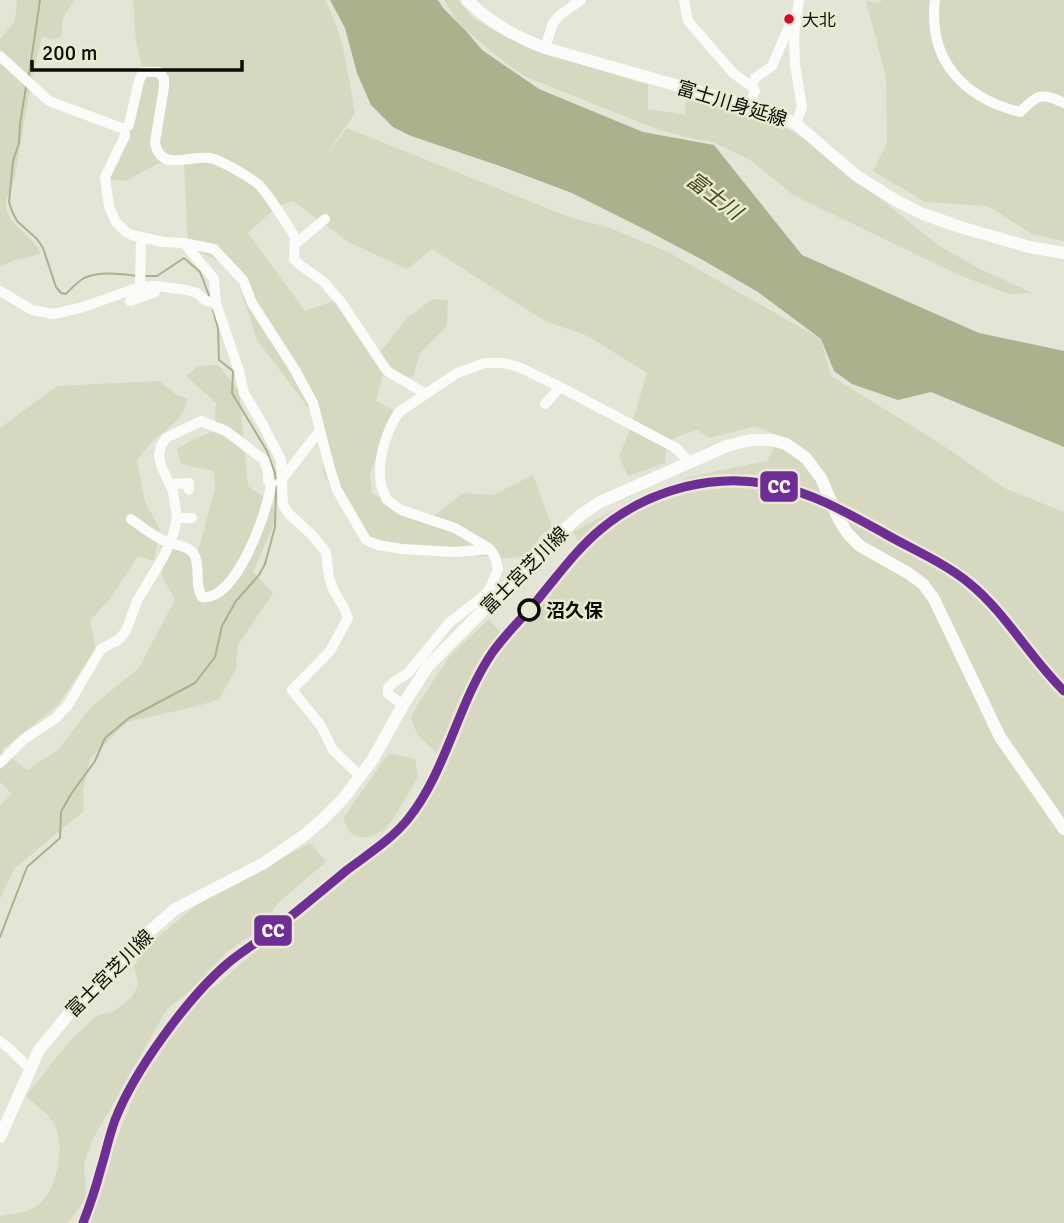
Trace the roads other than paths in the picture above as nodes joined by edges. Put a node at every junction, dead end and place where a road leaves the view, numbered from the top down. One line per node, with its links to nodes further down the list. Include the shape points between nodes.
1 (467, 0): 6 (main road, 富士川身延線, via 500,28)
2 (581, 0): 6 (street, via 553,23)
3 (684, 0): 8 (street, via 688,21 733,73)
4 (935, 0): 9 (street, via 940,52 975,94 1020,112 1037,97)
5 (798, 3): 8 (street, via 772,66 755,78); 11 (street, via 795,65 802,107)
6 (545, 48): 10 (main road, 富士川身延線)
7 (0, 56): 12 (street, via 49,101)
8 (752, 87): 10 (street, via 755,91)
9 (1064, 103)
10 (749, 106): 11 (main road, 富士川身延線)
11 (796, 124): 17 (main road, 富士川身延線, via 857,176 923,214 1028,247)
12 (124, 129): 14 (street, via 125,136 105,177 106,189 116,222); 16 (street, via 143,72 159,72 164,87 156,149 166,160 211,158 260,185 292,232)
13 (326, 219): 16 (street)
14 (141, 238): 15 (street); 18 (street)
15 (184, 243): 22 (street, via 214,279); 26 (street, via 214,249 243,280 252,303 313,402)
16 (294, 245): 24 (street, via 293,259 324,282 341,302 387,371)
17 (1064, 253)
18 (141, 281): 19 (street); 20 (street, via 80,308 53,314 32,310)
19 (157, 290): 21 (street); 22 (street, via 186,290)
20 (0, 291)
21 (130, 301)
22 (212, 302): 28 (street, via 244,393 281,460)
23 (560, 387): 24 (street, via 519,367 485,362 457,373); 25 (street); 27 (street, via 676,448)
24 (426, 394): 35 (street, via 399,412 386,438 381,482 387,500 401,510 455,528)
25 (545, 404)
26 (320, 430): 28 (street); 35 (street, via 337,490 366,540 454,552)
27 (689, 462): 36 (main road, 富士宮芝川線, via 600,502 567,527 428,666); 39 (main road, 富士宮芝川線, via 750,440 786,444 806,458 821,478 839,520 860,547 923,584 1000,737)
28 (276, 483): 29 (street, via 268,481 264,460 226,431 201,421 166,438 161,446 161,466); 34 (street, via 249,552 234,576 209,598 199,592 194,554); 38 (street, via 289,514 326,552 329,578 348,618 330,651 292,690 321,726 333,750)
29 (170, 484): 30 (street, via 189,483); 31 (street)
30 (189, 490)
31 (177, 518): 32 (street); 34 (street)
32 (192, 518)
33 (131, 519): 34 (street)
34 (169, 543): 37 (street, via 126,631 101,649 62,712)
35 (490, 549): 36 (street, via 498,569 486,594 449,623 408,673 388,688 388,694)
36 (403, 705): 38 (main road, 富士宮芝川線)
37 (0, 763)
38 (361, 777): 41 (main road, 富士宮芝川線, via 324,818 285,849 176,909 148,933 53,1031)
39 (1064, 829)
40 (0, 1041): 41 (street)
41 (30, 1069): 42 (main road, 富士宮芝川線)
42 (0, 1137)

